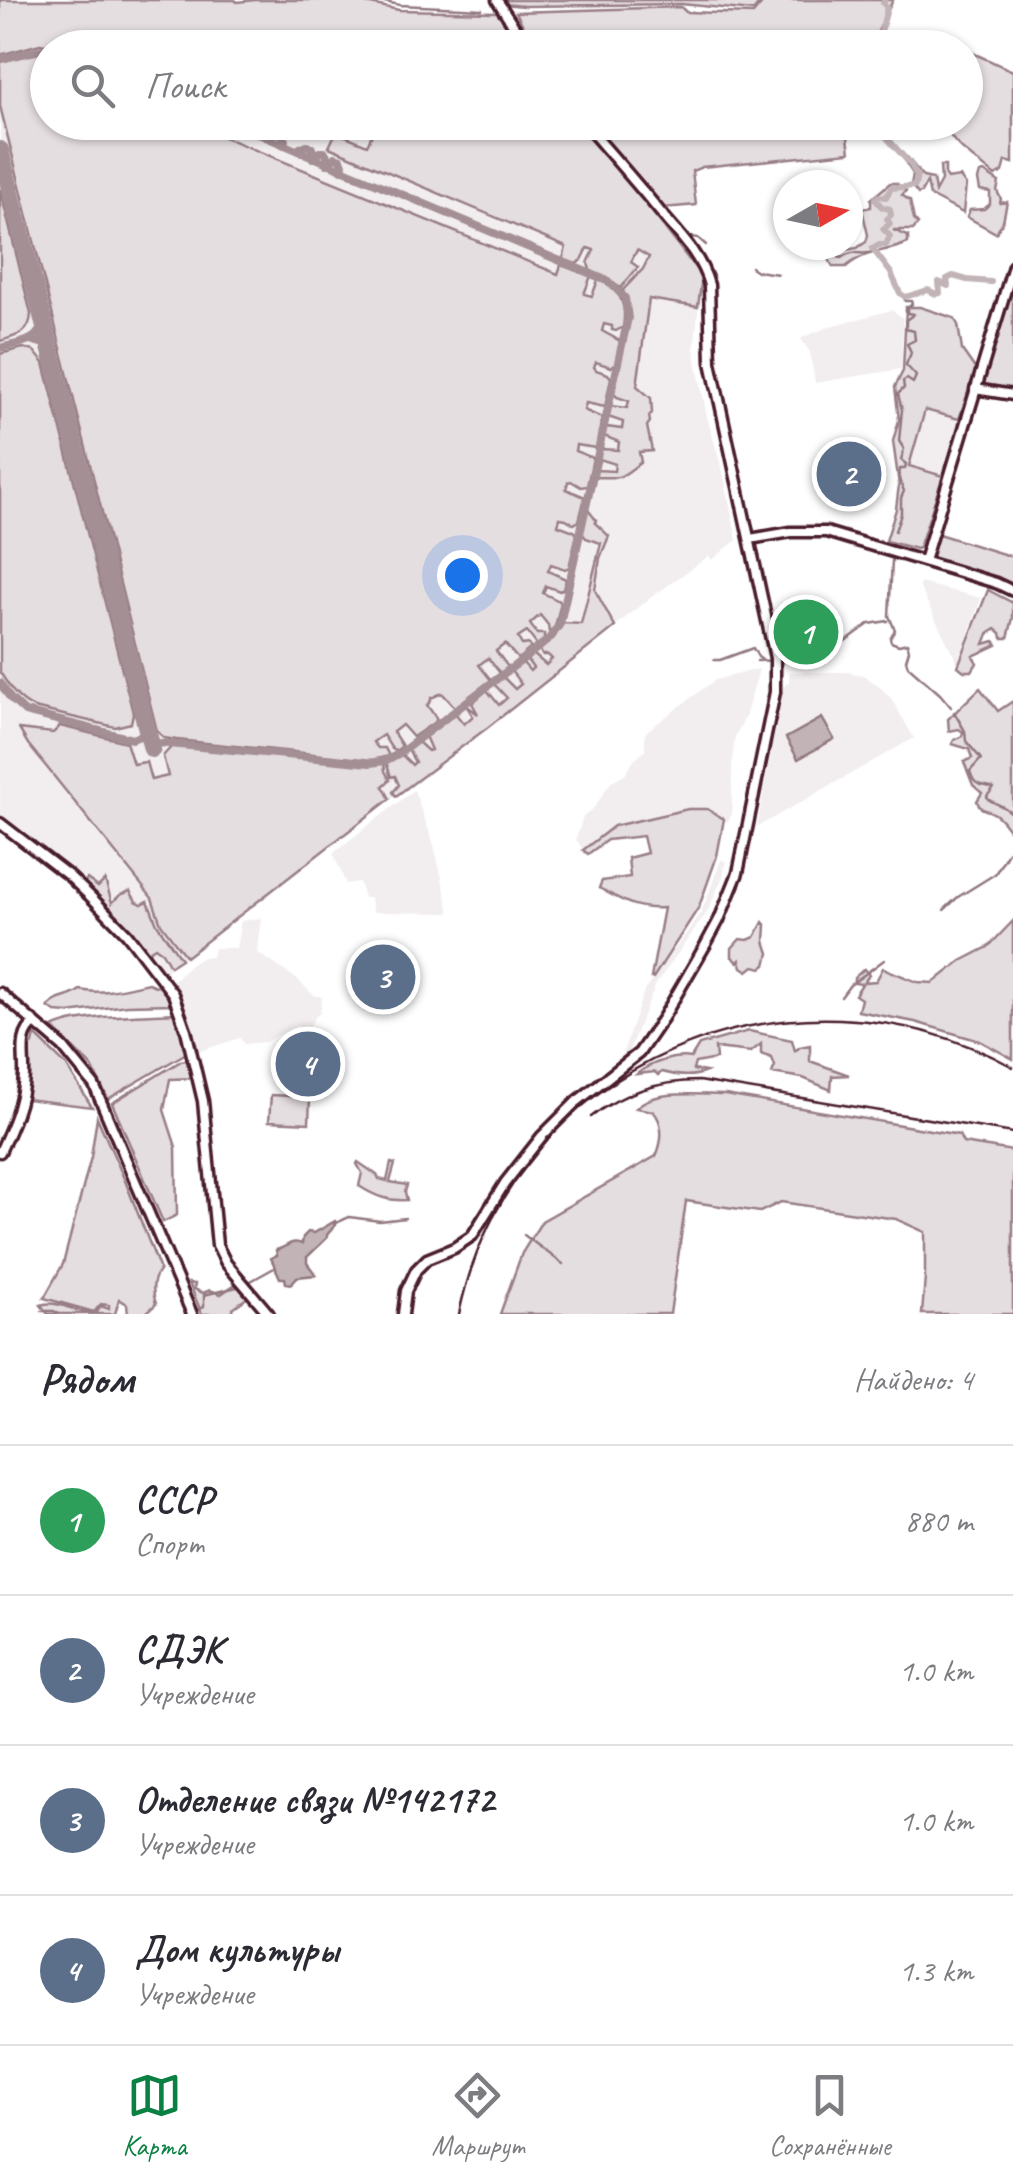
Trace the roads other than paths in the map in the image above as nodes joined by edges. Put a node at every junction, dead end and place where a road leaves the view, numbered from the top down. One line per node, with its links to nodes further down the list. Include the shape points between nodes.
1 (496, 0): 2 (main road)
2 (516, 30)
3 (597, 140): 7 (main road, via 698,257 709,285 714,380)
4 (1013, 266): 5 (main road)
5 (975, 389): 6 (main road); 8 (main road)
6 (1013, 395)
7 (750, 539): 8 (main road, via 826,532); 16 (main road, via 777,679 741,859 719,920 644,1048 542,1136 472,1236 419,1266)
8 (924, 560): 9 (main road)
9 (1013, 591)
10 (0, 823): 15 (main road, via 119,925 179,1006 206,1124 217,1245)
11 (0, 995): 12 (main road)
12 (34, 1024): 13 (main road, via 24,1035 21,1098); 14 (main road, via 64,1047 97,1092)
13 (0, 1152)
14 (190, 1314)
15 (269, 1314)
16 (403, 1314)

